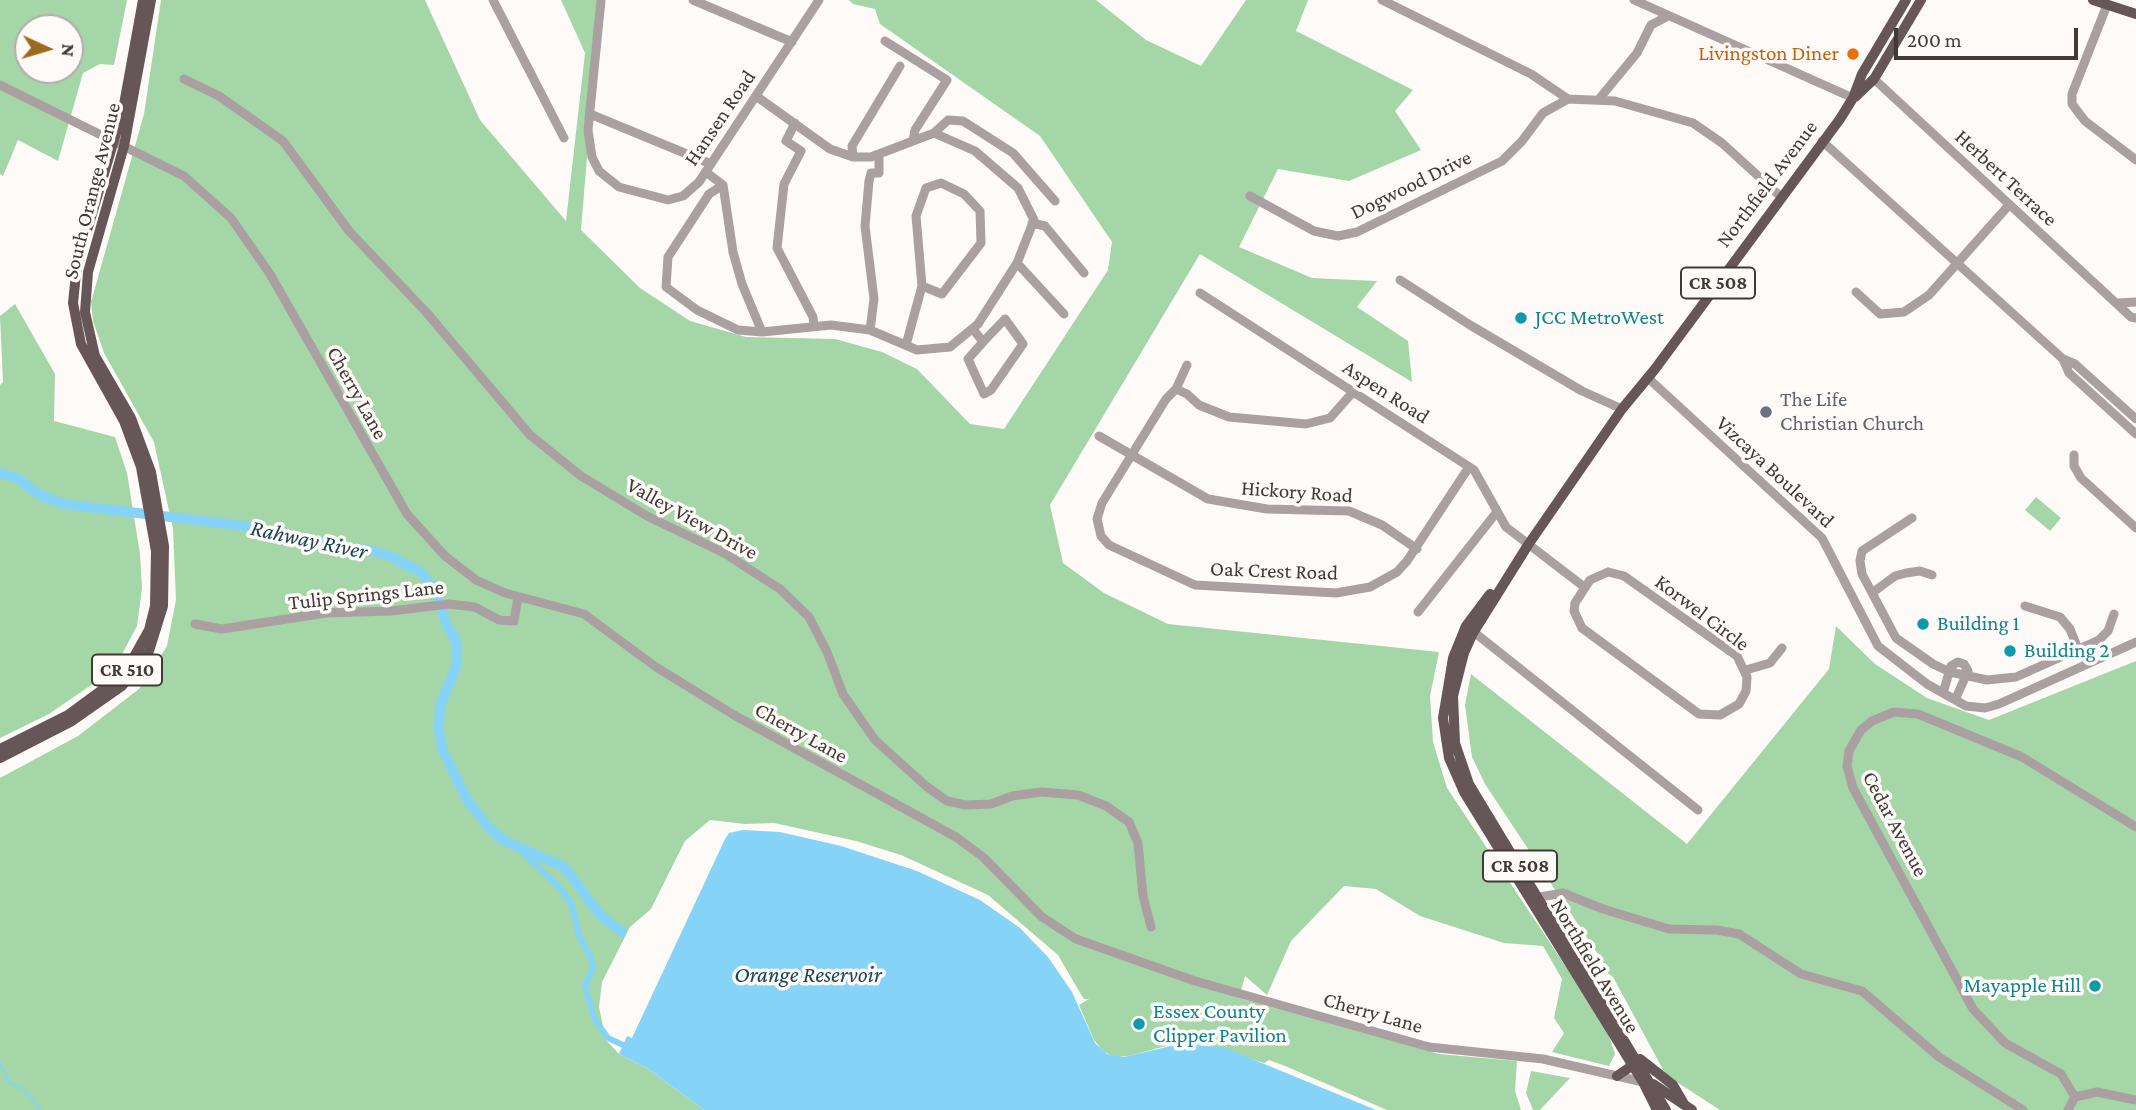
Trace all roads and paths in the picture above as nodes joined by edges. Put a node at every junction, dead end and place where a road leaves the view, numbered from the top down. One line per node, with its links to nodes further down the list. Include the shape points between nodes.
1 (143, 0): 32 (main road, South Orange Avenue)
2 (151, 0): 32 (main road, South Orange Avenue)
3 (493, 0): 29 (street)
4 (601, 0): 26 (street, Hansen Road)
5 (693, 0): 17 (street)
6 (819, 0): 17 (street, Hansen Road)
7 (1382, 0): 23 (street, via 1531,74)
8 (1634, 0): 14 (street)
9 (1906, 0): 15 (main road, CR 508)
10 (1921, 0): 20 (main road, CR 508)
11 (2093, 0): 12 (main road)
12 (2107, 5): 13 (main road); 35 (street, via 2072,104 2085,121)
13 (2136, 14)
14 (1668, 16): 24 (street, via 1651,25 1637,53); 25 (street)
15 (1887, 37): 20 (main road, via 1888,43 1870,72); 25 (main road, CR 508, via 1862,74)
16 (885, 41): 30 (street, via 947,80 915,130)
17 (792, 42): 22 (street, Hansen Road)
18 (900, 66): 34 (street, via 852,146)
19 (184, 79): 100 (street, Valley View Drive, via 219,96 283,141 349,231 427,313 530,435 581,476 647,516 724,553 780,589 809,617 843,694 875,740 926,786 947,801 966,805 1041,792 1078,795 1129,822 1138,843)
20 (1874, 79): 25 (main road, CR 508); 41 (street, Herbert Terrace)
21 (0, 85): 32 (street, Cherry Lane)
22 (756, 96): 27 (street); 36 (street, Hansen Road)
23 (1568, 99): 24 (street); 38 (street, Dogwood Drive, via 1543,113 1502,161 1348,235 1314,231)
24 (1599, 99): 39 (street, via 1693,123)
25 (1853, 99): 31 (main road, Northfield Avenue / CR 508)
26 (590, 114): 36 (street); 36 (street, Hansen Road, via 593,162 625,191 673,199 694,188)
27 (795, 123): 34 (street, via 830,149); 54 (street, via 786,141 801,151 784,184 777,248)
28 (934, 133): 30 (street); 40 (street, via 948,120 963,121 1013,153); 42 (street, via 975,151 1018,188)
29 (564, 138)
30 (914, 141): 33 (street)
31 (1822, 141): 39 (main road, Northfield Avenue / CR 508); 44 (street)
32 (120, 143): 74 (main road, South Orange Avenue / CR 510, via 79,313 81,344 131,438); 81 (street, Cherry Lane, via 184,176 231,218 270,274 407,514 477,580)
33 (879, 154): 34 (street); 56 (street, via 879,173 871,173 869,181 865,226 874,287)
34 (853, 157)
35 (2136, 160)
36 (709, 168): 37 (street)
37 (723, 185): 57 (street, via 733,251); 57 (street, via 709,194 668,257 666,287 697,310 738,330)
38 (1250, 196)
39 (1780, 196): 62 (main road, Northfield Avenue / CR 508)
40 (1055, 201)
41 (2009, 205): 44 (street); 50 (street, Herbert Terrace)
42 (1032, 223): 43 (street); 45 (street, via 1045,226)
43 (1017, 263): 52 (street); 55 (street)
44 (1956, 264): 48 (street, via 1929,295 1904,312 1880,314); 60 (street)
45 (1084, 274)
46 (1400, 281): 65 (street, via 1470,326)
47 (922, 286): 47 (street, via 916,216 926,188 941,183 964,194 980,211 981,243 942,294); 59 (street)
48 (1856, 292)
49 (1200, 293): 64 (street, Aspen Road)
50 (2115, 302): 51 (street); 53 (street, Herbert Terrace)
51 (2136, 302)
52 (1064, 314)
53 (2136, 318)
54 (814, 326): 56 (street); 57 (street)
55 (973, 328): 58 (street); 59 (street, via 950,347 917,350)
56 (870, 330): 59 (street)
57 (762, 332)
58 (983, 342): 58 (street, via 968,359 984,394 1023,344 1005,318)
59 (906, 345)
60 (2063, 359): 66 (street, via 2075,363); 67 (street, via 2069,373)
61 (1187, 365): 63 (street, Oak Crest Road)
62 (1648, 378): 65 (main road, Northfield Avenue / CR 508); 93 (street, Vizcaya Boulevard, via 1822,538 1878,646)
63 (1176, 389): 64 (street, via 1229,417 1306,424 1330,418); 70 (street, Oak Crest Road)
64 (1353, 392): 71 (street, Aspen Road)
65 (1622, 409): 76 (main road, Northfield Avenue / CR 508)
66 (2136, 419)
67 (2136, 434)
68 (1098, 436): 70 (street, Hickory Road)
69 (2074, 455): 75 (street, via 2081,478)
70 (1131, 456): 77 (street, Hickory Road, via 1208,499 1267,509 1349,511 1382,525); 77 (street, Oak Crest Road, via 1099,510 1101,536 1109,545 1195,585 1353,591 1397,572)
71 (1469, 467): 72 (street, Aspen Road, via 1485,485); 77 (street, Oak Crest Road)
72 (1496, 513): 76 (street, Aspen Road); 83 (street)
73 (1912, 518): 80 (street, via 1862,551 1862,574)
74 (158, 526): 95 (main road, South Orange Avenue / CR 510, via 155,606 149,630 125,673 68,715); 96 (main road, South Orange Avenue, via 163,606 158,630 139,667 117,691 72,721)
75 (2136, 528)
76 (1528, 545): 79 (street); 86 (main road, Northfield Avenue / CR 508)
77 (1417, 549)
78 (1932, 575): 80 (street, via 1920,571 1895,576)
79 (1583, 586): 90 (street, Korwel Circle, via 1597,574 1624,576 1737,656); 90 (street, Korwel Circle, via 1574,611 1582,628 1699,713 1713,716 1733,709 1746,691)
80 (1872, 593): 91 (street, via 1896,638)
81 (518, 597): 85 (street, Tulip Springs Lane, via 514,621 499,620 475,607 450,604 326,613 222,629); 102 (street, Cherry Lane, via 584,614 656,667 734,715 956,837 983,857 1042,917 1076,939 1195,981 1429,1048 1543,1059)
82 (2025, 606): 89 (street, via 2060,617)
83 (1418, 612)
84 (2114, 614): 89 (street, via 2108,631)
85 (195, 624)
86 (1469, 629): 97 (street); 99 (main road, Northfield Avenue / CR 508, via 1453,696 1455,743 1469,784); 101 (main road, Northfield Avenue / CR 508, via 1446,691 1443,718 1449,758 1464,792)
87 (2136, 642): 94 (street, Vizcaya Boulevard, via 1999,704 1976,708)
88 (1782, 648): 90 (street, via 1770,663)
89 (2078, 649): 92 (street, via 2016,677 1987,680)
90 (1746, 670)
91 (1950, 672): 92 (street); 93 (street)
92 (1965, 676): 94 (street)
93 (1943, 694): 94 (street, Vizcaya Boulevard)
94 (1955, 701)
95 (0, 750)
96 (0, 758)
97 (1698, 810)
98 (2136, 827): 104 (street, Cedar Avenue, via 2022,757 1918,714 1894,712 1872,720 1849,751 1847,766 1853,788 1973,1009 2005,1042 2060,1074)
99 (1540, 897): 101 (main road, Northfield Avenue / CR 508); 109 (street, via 1563,894 1669,929 1739,934 1801,974 1862,991 1939,1057)
100 (1150, 927)
101 (1633, 1058): 102 (main road, via 1630,1068); 103 (main road, Northfield Avenue / CR 508); 106 (main road, via 1673,1085)
102 (1617, 1076): 103 (street, Cherry Lane)
103 (1648, 1083): 106 (main road); 107 (main road, Northfield Avenue / CR 508); 108 (main road, Northfield Avenue / CR 508)
104 (2078, 1096): 105 (street, via 2097,1092); 110 (street)
105 (2136, 1100)
106 (1688, 1107)
107 (1657, 1110)
108 (1666, 1110)
109 (2023, 1110)
110 (2068, 1110)

